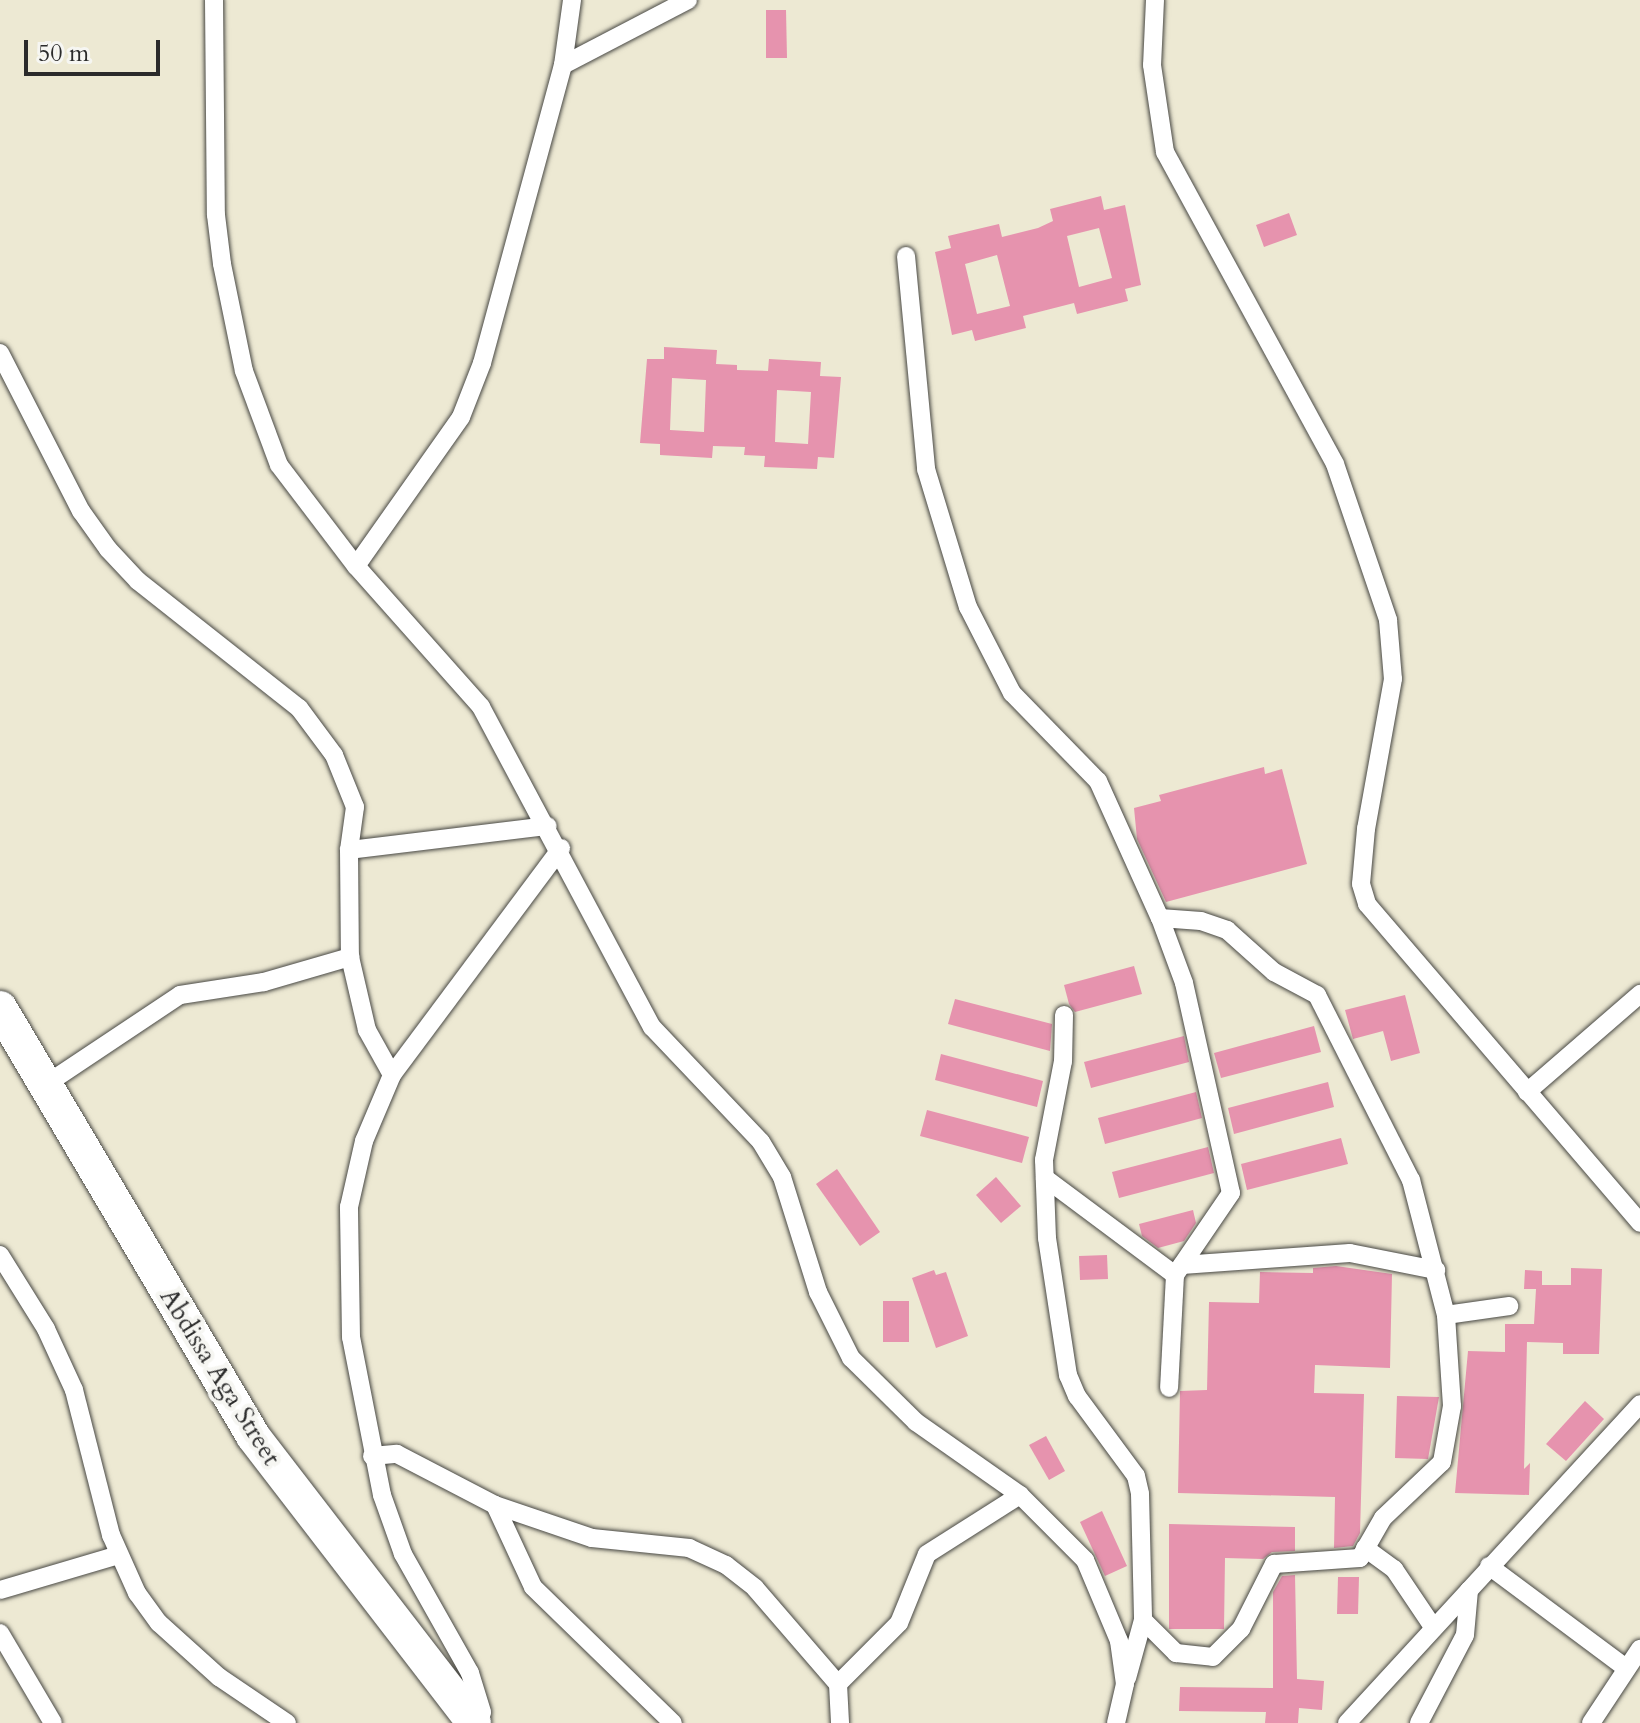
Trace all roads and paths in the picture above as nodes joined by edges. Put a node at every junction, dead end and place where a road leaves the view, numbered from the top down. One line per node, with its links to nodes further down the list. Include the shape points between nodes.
1 (214, 0): 8 (street, via 216,215 231,321 259,420 279,465)
2 (572, 0): 5 (street)
3 (688, 0): 5 (street)
4 (1155, 0): 19 (street, via 1152,65 1165,152 1335,464 1388,620 1393,679 1366,829 1361,884 1367,904)
5 (563, 65): 8 (street, via 482,363 461,417)
6 (906, 256): 12 (street, via 926,469 968,607 1012,693 1098,781)
7 (0, 353): 11 (street, via 81,511 121,565 299,708 321,732 355,807)
8 (356, 566): 9 (street, via 481,707)
9 (548, 826): 10 (street); 11 (street)
10 (561, 848): 17 (street); 30 (street, via 652,1027 692,1075 728,1103 782,1177 818,1292 851,1358 916,1422)
11 (349, 850): 13 (street)
12 (1160, 918): 23 (street, via 1184,983 1231,1180 1225,1206); 24 (street, via 1201,921 1227,930 1274,972 1317,995 1328,1007 1348,1059 1411,1180)
13 (350, 957): 17 (street, via 367,1030); 18 (street, via 264,982 180,995)
14 (1640, 994): 19 (street)
15 (0, 1008): 18 (highway, Abdissa Aga Street)
16 (1064, 1015): 20 (street, via 1063,1061)
17 (392, 1075): 29 (street, via 357,1162 347,1234 351,1337)
18 (45, 1085): 46 (highway, Abdissa Aga Street, via 253,1436)
19 (1527, 1092): 21 (street)
20 (1045, 1178): 23 (street); 37 (street, via 1048,1252 1068,1375 1077,1396 1136,1476)
21 (1640, 1223)
22 (0, 1255): 33 (street, via 46,1329 74,1390)
23 (1178, 1270): 24 (street, via 1350,1253); 27 (street)
24 (1436, 1270): 26 (street)
25 (1509, 1306): 26 (street)
26 (1446, 1315): 32 (street, via 1452,1406 1442,1462 1383,1518)
27 (1169, 1388)
28 (1640, 1404): 34 (street)
29 (372, 1456): 31 (street, via 397,1454); 46 (street, via 403,1554 470,1673 482,1712)
30 (1020, 1495): 42 (street, via 927,1554 899,1623); 43 (street, via 1085,1560 1115,1627)
31 (495, 1505): 42 (street, via 592,1538 689,1548 726,1565 755,1588); 47 (street, via 533,1587)
32 (1365, 1548): 37 (street, via 1350,1562 1274,1564 1241,1629 1213,1657 1176,1653); 38 (street, via 1394,1569)
33 (118, 1555): 35 (street); 45 (street, via 159,1623 219,1677)
34 (1489, 1566): 36 (street); 41 (street)
35 (0, 1590)
36 (1469, 1590): 38 (street); 51 (street, via 1465,1635)
37 (1143, 1620): 43 (street)
38 (1433, 1627): 50 (street)
39 (0, 1633): 44 (street)
40 (1640, 1649): 41 (street)
41 (1626, 1668): 52 (street)
42 (838, 1684): 48 (street)
43 (1125, 1684): 49 (street)
44 (53, 1723)
45 (287, 1723)
46 (476, 1723)
47 (673, 1723)
48 (840, 1723)
49 (1116, 1723)
50 (1347, 1723)
51 (1419, 1723)
52 (1591, 1723)

